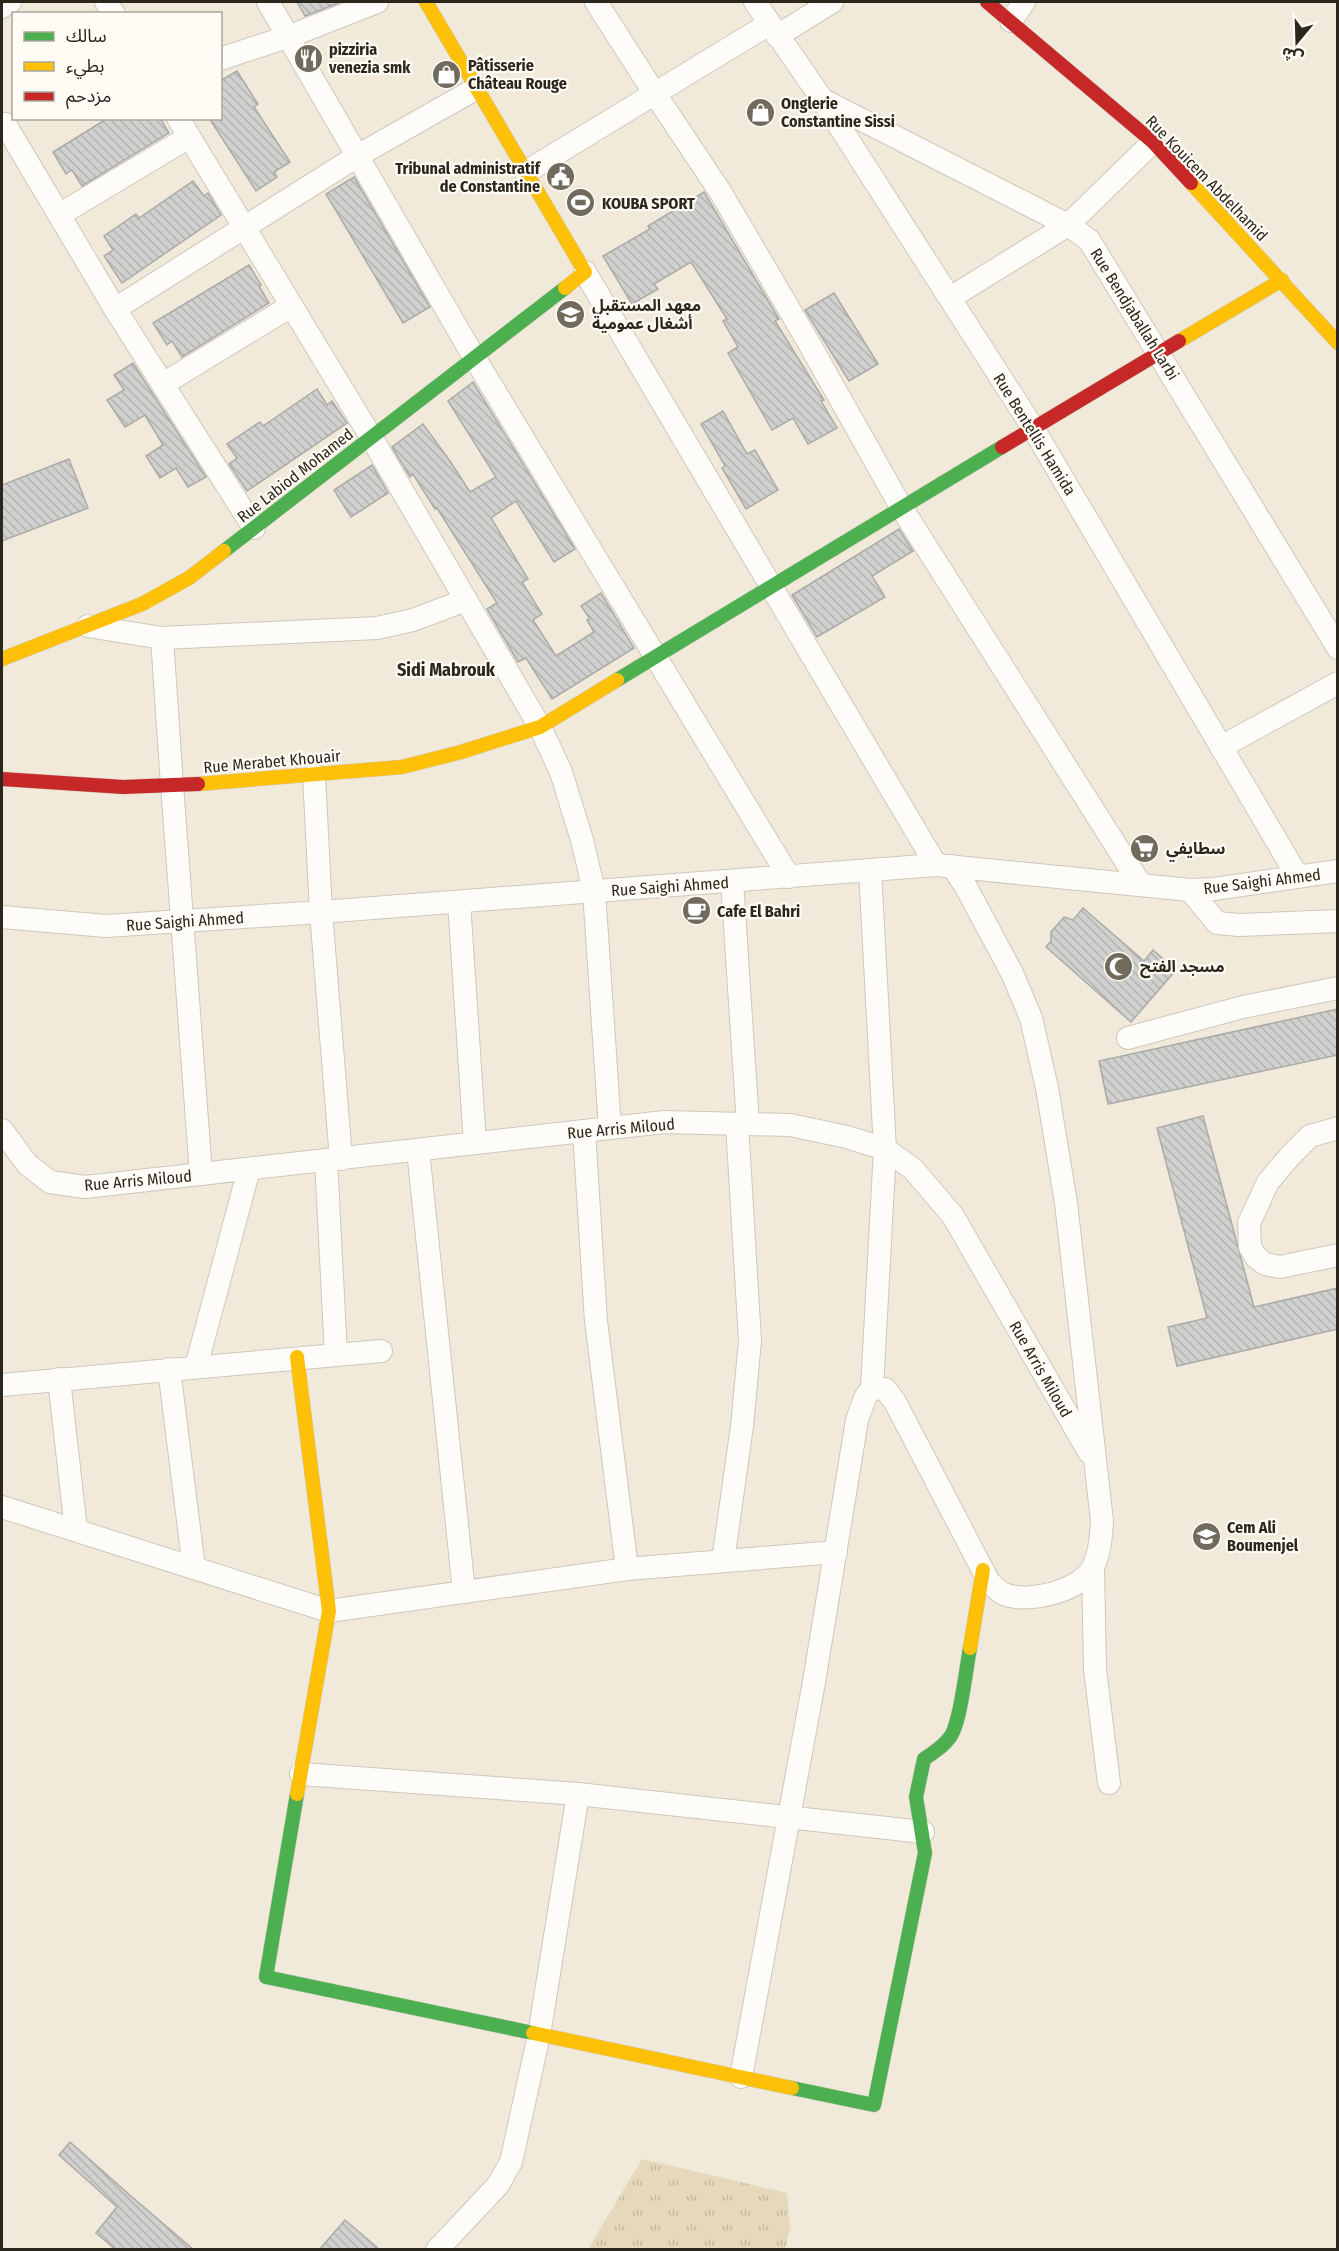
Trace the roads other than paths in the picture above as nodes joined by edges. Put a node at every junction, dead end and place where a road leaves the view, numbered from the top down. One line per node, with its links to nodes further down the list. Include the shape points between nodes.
1 (10, 2): 10 (street)
2 (268, 2): 13 (street)
3 (377, 2): 13 (street)
4 (426, 2): 15 (street)
5 (596, 2): 16 (street)
6 (755, 2): 12 (street, Rue Bentellis Hamida)
7 (832, 2): 12 (street)
8 (987, 2): 11 (street, Rue Kouicem Abdelhamid)
9 (1024, 2): 11 (street)
10 (2, 7)
11 (1011, 21): 20 (street, Rue Kouicem Abdelhamid)
12 (773, 30): 16 (street); 17 (street, Rue Bentellis Hamida)
13 (290, 36): 14 (street); 21 (street)
14 (222, 58)
15 (477, 88): 21 (street); 22 (street)
16 (655, 94): 22 (street); 37 (street, via 722,193)
17 (822, 99): 24 (street, Rue Bendjaballah Larbi); 28 (street, Rue Bentellis Hamida)
18 (10, 123): 23 (street)
19 (183, 128): 23 (street); 25 (street)
20 (1153, 142): 24 (street); 27 (street, Rue Kouicem Abdelhamid)
21 (359, 155): 25 (street); 33 (street)
22 (526, 172): 26 (street)
23 (59, 215): 30 (street)
24 (1068, 225): 28 (street); 32 (street, Rue Bendjaballah Larbi, via 1089,240)
25 (243, 226): 29 (street); 30 (street)
26 (585, 272): 33 (street, Rue Labiod Mohamed); 39 (street)
27 (1282, 280): 31 (street, Rue Kouicem Abdelhamid); 32 (street, Rue Merabet Khouair)
28 (950, 298): 35 (street, Rue Bentellis Hamida)
29 (291, 306): 34 (street); 36 (street)
30 (115, 309): 34 (street)
31 (1338, 343)
32 (1159, 353): 35 (street, Rue Merabet Khouair); 43 (street, Rue Bendjaballah Larbi)
33 (474, 357): 36 (street, Rue Labiod Mohamed); 44 (street)
34 (163, 384): 38 (street)
35 (1033, 428): 37 (street, Rue Merabet Khouair); 48 (street, Rue Bentellis Hamida)
36 (371, 437): 38 (street, Rue Labiod Mohamed); 40 (street)
37 (901, 507): 39 (street, Rue Merabet Khouair); 58 (street)
38 (254, 528): 41 (street, Rue Labiod Mohamed, via 189,578 142,604)
39 (771, 587): 44 (street, Rue Merabet Khouair); 52 (street)
40 (466, 600): 42 (street, via 413,620 377,628); 47 (street)
41 (88, 626): 42 (street); 45 (street, Rue Labiod Mohamed)
42 (162, 638): 51 (street)
43 (1338, 648)
44 (655, 656): 47 (street, Rue Merabet Khouair); 55 (street)
45 (2, 659)
46 (1338, 683): 48 (street)
47 (540, 727): 49 (street, Rue Merabet Khouair, via 402,767); 60 (street, via 561,772)
48 (1221, 747): 56 (street, Rue Bentellis Hamida)
49 (314, 775): 51 (street, Rue Merabet Khouair); 62 (street)
50 (2, 779): 51 (street, Rue Merabet Khouair, via 123,787)
51 (171, 785): 64 (street)
52 (944, 866): 53 (street, Rue Saighi Ahmed); 58 (street, Rue Saighi Ahmed); 88 (street, via 966,887 1031,1018 1066,1203)
53 (870, 870): 55 (street, Rue Saighi Ahmed); 74 (street)
54 (1338, 872): 56 (street, Rue Saighi Ahmed)
55 (789, 877): 57 (street, Rue Saighi Ahmed)
56 (1298, 877): 59 (street, Rue Saighi Ahmed)
57 (732, 881): 60 (street, Rue Saighi Ahmed); 68 (street)
58 (1141, 885): 59 (street, Rue Saighi Ahmed)
59 (1190, 890): 65 (street, via 1217,923)
60 (594, 891): 61 (street, Rue Saighi Ahmed); 69 (street)
61 (459, 902): 62 (street, Rue Saighi Ahmed); 73 (street)
62 (321, 912): 64 (street, Rue Saighi Ahmed); 76 (street)
63 (2, 917): 64 (street, Rue Saighi Ahmed, via 106,926)
64 (183, 921): 78 (street)
65 (1338, 921)
66 (1338, 988): 67 (street, via 1243,1006)
67 (1128, 1038)
68 (742, 1124): 69 (street, Rue Arris Miloud, via 664,1122); 74 (street, Rue Arris Miloud, via 790,1125); 92 (street, via 750,1341)
69 (610, 1128): 72 (street, Rue Arris Miloud)
70 (1338, 1128): 79 (street, via 1310,1136 1290,1156 1268,1182 1249,1223 1250,1247 1265,1263 1280,1267)
71 (2, 1130): 78 (street, Rue Arris Miloud, via 27,1164 50,1182 85,1188)
72 (584, 1131): 73 (street, Rue Arris Miloud); 95 (street, via 596,1321)
73 (475, 1143): 75 (street, Rue Arris Miloud)
74 (885, 1149): 87 (street); 88 (street, Rue Arris Miloud, via 913,1169 953,1216)
75 (418, 1150): 76 (street, Rue Arris Miloud); 97 (street)
76 (333, 1160): 77 (street, Rue Arris Miloud); 81 (street)
77 (249, 1169): 78 (street, Rue Arris Miloud); 83 (street)
78 (201, 1174)
79 (1338, 1255)
80 (381, 1351): 81 (street)
81 (336, 1355): 82 (street)
82 (297, 1358): 83 (street); 98 (street)
83 (196, 1367): 84 (street)
84 (169, 1369): 85 (street); 93 (street)
85 (59, 1379): 86 (street); 90 (street)
86 (2, 1385)
87 (872, 1388): 91 (street, via 857,1420); 96 (street, via 885,1389 895,1402)
88 (1095, 1461): 94 (street, via 1102,1521)
89 (2, 1507): 90 (street)
90 (76, 1530): 93 (street)
91 (836, 1552): 92 (street); 102 (street)
92 (723, 1561): 95 (street)
93 (194, 1568): 98 (street)
94 (1093, 1568): 96 (street, via 1063,1591 1025,1597 1004,1594 989,1582); 100 (street, via 1095,1668)
95 (627, 1569): 97 (street)
96 (983, 1570): 103 (street, via 960,1704 951,1734 924,1759 916,1797)
97 (464, 1592): 98 (street)
98 (329, 1611): 99 (street)
99 (301, 1774): 101 (street); 104 (street, via 266,1977)
100 (1109, 1783)
101 (578, 1794): 102 (street); 104 (street)
102 (789, 1817): 103 (street); 105 (street)
103 (923, 1832): 105 (street, via 926,1853 874,2105)
104 (539, 2035): 105 (street); 106 (street, via 511,2162 498,2185)
105 (741, 2077)
106 (437, 2250)

